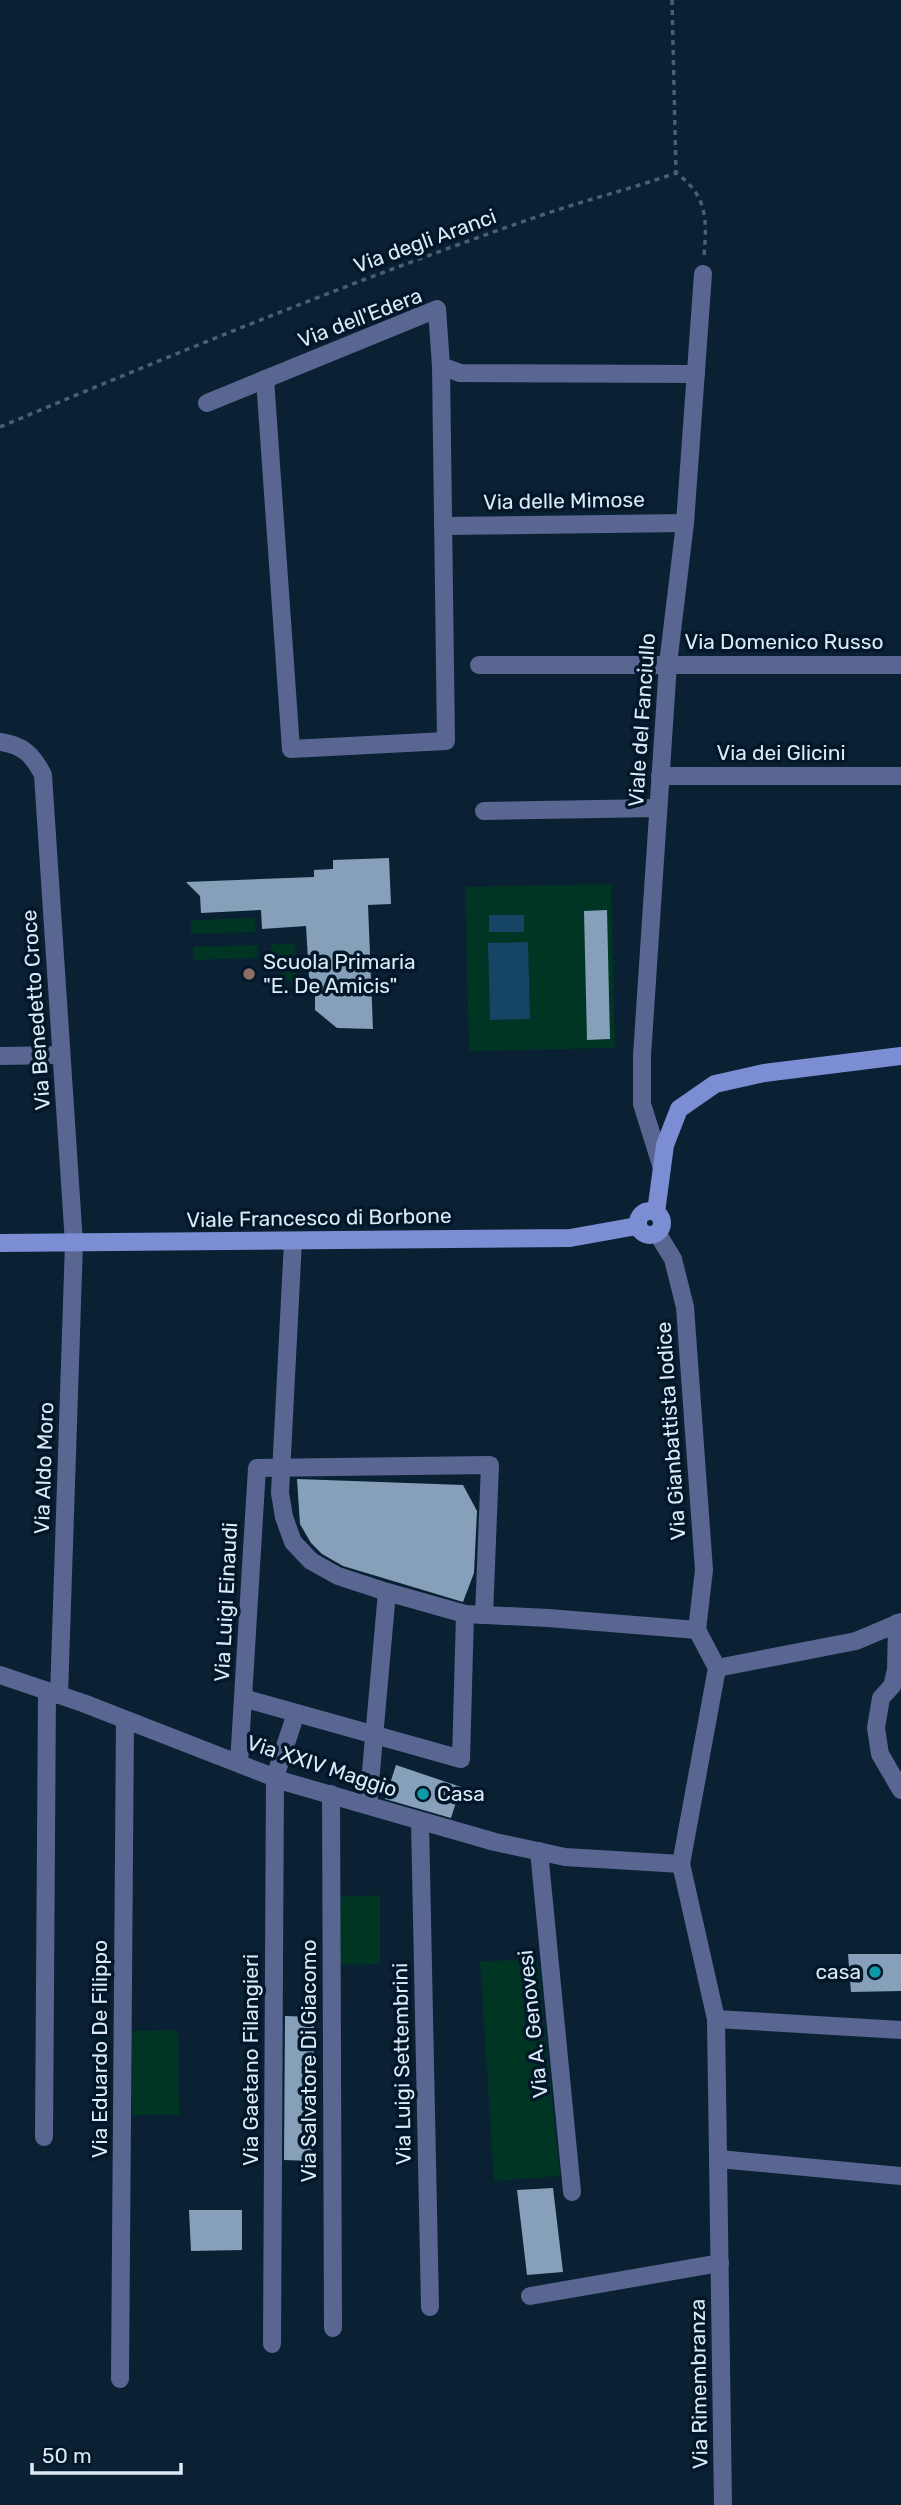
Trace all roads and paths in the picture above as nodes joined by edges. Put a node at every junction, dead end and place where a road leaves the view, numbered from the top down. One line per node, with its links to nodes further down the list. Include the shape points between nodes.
1 (672, 0): 2 (path)
2 (676, 173): 3 (path, via 701,199 706,233); 8 (path, Via degli Aranci, via 395,268)
3 (703, 274): 5 (street, Viale del Fanciullo)
4 (441, 366): 5 (street, via 460,373); 6 (street, Via dell'Edera, via 437,309); 10 (street)
5 (696, 374): 9 (street, Viale del Fanciullo)
6 (265, 379): 7 (street, Via dell'Edera); 10 (street, via 291,749 446,741)
7 (206, 403)
8 (0, 427)
9 (685, 523): 10 (street, Via delle Mimose); 11 (street, Viale del Fanciullo)
10 (443, 526)
11 (668, 664): 12 (street, Via Domenico Russo); 13 (street, Via Domenico Russo); 15 (street, Viale del Fanciullo)
12 (479, 665)
13 (901, 666)
14 (0, 742): 19 (street, Via Benedetto Croce, via 34,756 43,775)
15 (660, 776): 16 (street, Via dei Glicini); 17 (street, Viale del Fanciullo)
16 (901, 776)
17 (658, 808): 18 (street); 22 (street, Viale del Fanciullo, via 642,1104)
18 (484, 811)
19 (61, 1055): 20 (street); 28 (street, Via Benedetto Croce)
20 (0, 1056)
21 (901, 1056): 22 (street, via 764,1073 715,1084 679,1109)
22 (662, 1168): 23 (street)
23 (656, 1212): 24 (street, via 640,1215); 25 (street, via 662,1223)
24 (637, 1226): 25 (street, via 645,1235); 26 (street, Viale Francesco di Borbone, via 570,1238)
25 (657, 1233): 34 (street, Via Gianbattista Iodice, via 673,1259 685,1307 704,1570)
26 (293, 1241): 28 (street, Viale Francesco di Borbone); 29 (street)
27 (0, 1243): 28 (street, Viale Francesco di Borbone)
28 (74, 1243): 37 (street, Via Aldo Moro)
29 (281, 1467): 30 (street, via 280,1493 293,1542 311,1561 338,1576); 32 (street, via 490,1465); 38 (street, Via Luigi Einaudi, via 257,1468)
30 (387, 1592): 31 (street); 41 (street)
31 (465, 1614): 32 (street); 41 (street, via 461,1759)
32 (484, 1615): 34 (street)
33 (899, 1623): 35 (street, via 856,1641); 44 (street, via 897,1670 892,1686 881,1698 876,1728 880,1754)
34 (697, 1630): 35 (street)
35 (716, 1668): 49 (street)
36 (0, 1675): 37 (street, Via XXIV Maggio)
37 (53, 1693): 40 (street, Via XXIV Maggio); 52 (street, Via Aldo Moro)
38 (243, 1698): 39 (street); 42 (street, Via Luigi Einaudi)
39 (296, 1713): 41 (street); 43 (street, Via Gaetano Filangieri)
40 (125, 1720): 42 (street, Via XXIV Maggio); 61 (street, Via Eduardo De Filippo)
41 (374, 1735): 46 (street)
42 (239, 1763): 43 (street, Via XXIV Maggio)
43 (275, 1777): 45 (street, Via XXIV Maggio); 60 (street, Via Gaetano Filangieri)
44 (901, 1790)
45 (331, 1794): 46 (street, Via XXIV Maggio); 59 (street, Via Salvatore Di Giacomo)
46 (368, 1805): 47 (street, Via XXIV Maggio)
47 (420, 1821): 48 (street, Via XXIV Maggio); 58 (street, Via Luigi Settembrini)
48 (539, 1851): 49 (street, Via XXIV Maggio, via 565,1857); 55 (street, Via A. Genovesi)
49 (681, 1864): 50 (street, Via Rimembranza)
50 (716, 2019): 51 (street); 53 (street, Via Rimembranza)
51 (901, 2030)
52 (44, 2137)
53 (719, 2159): 54 (street); 56 (street, Via Rimembranza)
54 (901, 2176)
55 (572, 2192)
56 (720, 2263): 57 (street); 62 (street, Via Rimembranza)
57 (530, 2296)
58 (430, 2307)
59 (333, 2328)
60 (272, 2344)
61 (120, 2379)
62 (723, 2505)

